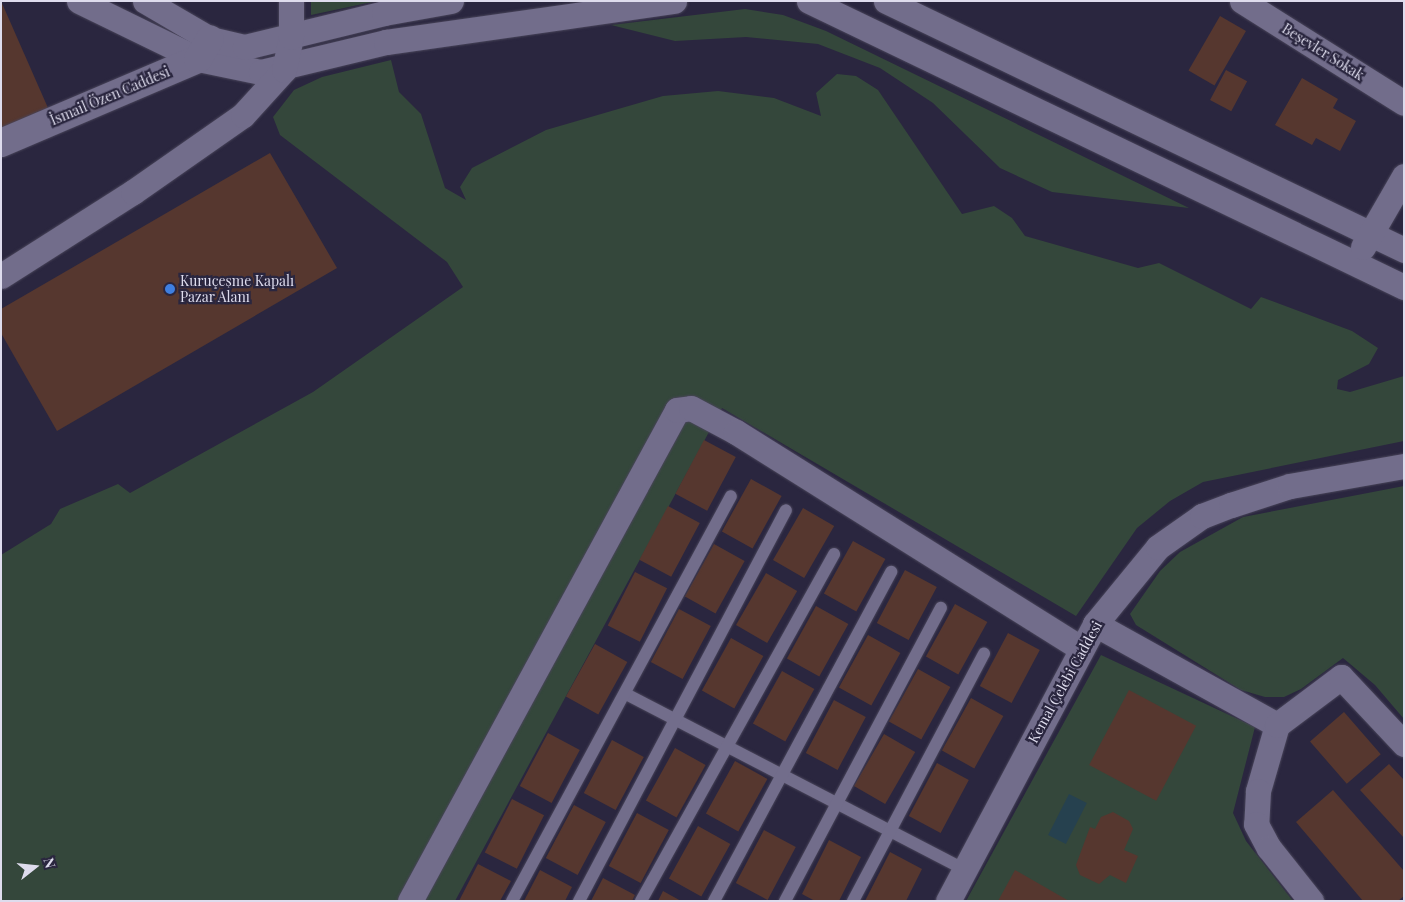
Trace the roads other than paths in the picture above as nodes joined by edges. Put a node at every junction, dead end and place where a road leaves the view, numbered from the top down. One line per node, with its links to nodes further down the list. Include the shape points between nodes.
1 (79, 1): 10 (street)
2 (145, 1): 10 (street)
3 (291, 1): 9 (street)
4 (451, 1): 9 (street, via 384,13)
5 (674, 1): 11 (street, via 386,42)
6 (809, 1): 17 (street)
7 (886, 1): 15 (street)
8 (1242, 1): 12 (street, Beşevler Sokak)
9 (291, 37): 10 (street, via 256,46); 11 (street)
10 (204, 49): 11 (street, via 244,71); 13 (street, İsmail Özen Caddesi)
11 (284, 70): 18 (street, via 243,115 133,192)
12 (1404, 103)
13 (1, 143)
14 (1404, 176): 15 (street)
15 (1370, 233): 16 (street); 17 (street)
16 (1404, 250)
17 (1355, 264): 19 (street)
18 (1, 276)
19 (1404, 287)
20 (1404, 466): 26 (street, Kemal Çelebi Caddesi, via 1290,486 1202,516 1158,547)
21 (731, 496): 29 (lane)
22 (786, 510): 30 (lane)
23 (834, 554): 32 (lane)
24 (891, 572): 34 (lane)
25 (941, 608): 35 (lane)
26 (1095, 624): 27 (street, Kemal Çelebi Caddesi); 31 (street)
27 (1081, 648): 37 (street, Kemal Çelebi Caddesi); 38 (street, via 736,432 691,408 677,410)
28 (984, 654): 36 (lane)
29 (626, 694): 30 (lane); 39 (lane)
30 (675, 719): 32 (lane); 40 (lane)
31 (1278, 725): 33 (street, via 1341,677); 46 (street, via 1258,791 1256,824 1269,848)
32 (726, 744): 34 (lane); 41 (lane)
33 (1404, 744)
34 (783, 776): 35 (lane); 42 (lane)
35 (836, 804): 36 (lane); 43 (lane)
36 (887, 830): 37 (lane); 44 (lane)
37 (965, 870): 45 (street, Kemal Çelebi Caddesi)
38 (410, 901)
39 (512, 901)
40 (579, 901)
41 (641, 901)
42 (714, 901)
43 (785, 901)
44 (853, 901)
45 (948, 901)
46 (1312, 901)

